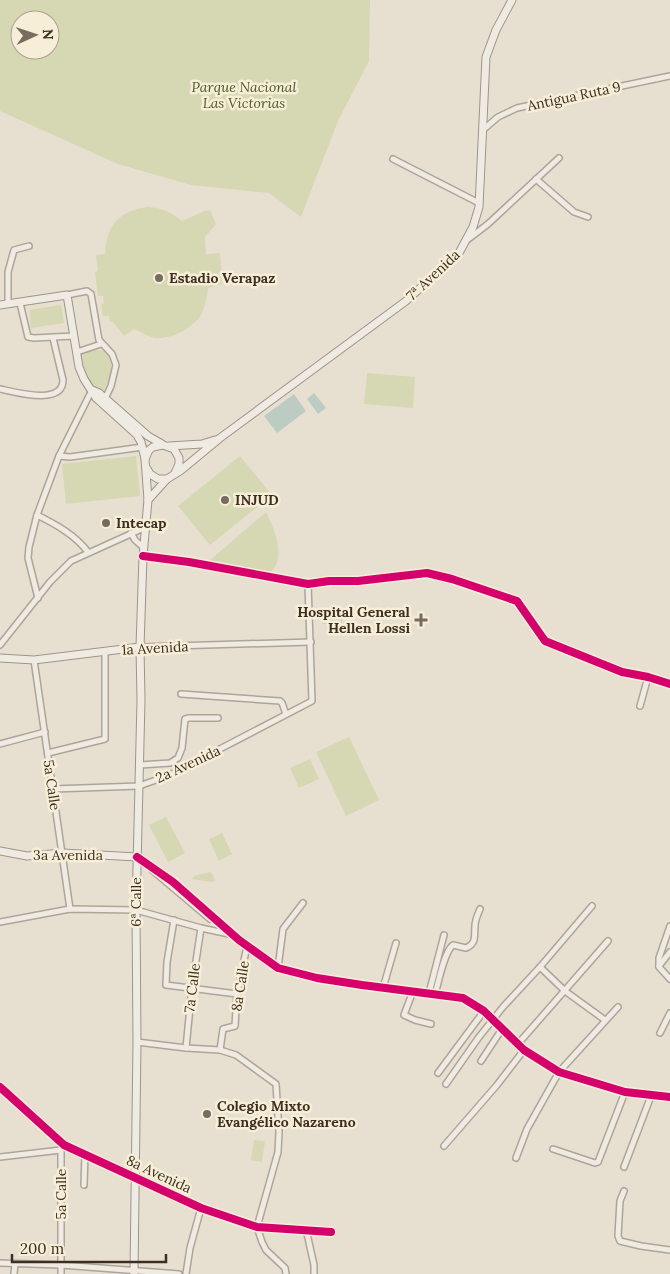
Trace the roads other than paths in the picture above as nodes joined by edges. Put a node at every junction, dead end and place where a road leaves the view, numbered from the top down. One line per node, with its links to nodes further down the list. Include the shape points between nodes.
1 (512, 0): 3 (main road, 7ª Avenida, via 486,57)
2 (670, 76): 3 (street, Antigua Ruta 9, via 517,108 498,117)
3 (484, 129): 7 (main road, 7ª Avenida)
4 (559, 158): 6 (street)
5 (393, 159): 7 (street)
6 (536, 179): 8 (street, via 574,212); 9 (street)
7 (479, 203): 9 (main road, 7ª Avenida)
8 (588, 217)
9 (467, 240): 21 (main road, 7ª Avenida, via 459,252 406,301)
10 (29, 246): 13 (street, via 14,250)
11 (67, 295): 12 (main road); 14 (main road); 16 (street, via 88,291)
12 (20, 302): 13 (main road); 15 (street, via 28,337)
13 (4, 304)
14 (74, 336): 15 (street); 17 (main road)
15 (53, 338): 18 (street, via 63,380 60,391 35,395)
16 (101, 344): 17 (street); 20 (street, via 112,354 116,365)
17 (76, 352): 19 (main road, via 81,374)
18 (0, 389)
19 (92, 390): 20 (main road, via 95,397); 24 (street)
20 (104, 401): 22 (main road, via 148,436); 23 (main road, via 140,438)
21 (220, 438): 22 (main road, 7ª Avenida, via 202,444); 26 (main road, 7ª Avenida)
22 (166, 445): 25 (main road, via 149,450); 26 (main road, via 174,449 179,458)
23 (143, 447): 24 (street); 25 (main road, 6ª Calle)
24 (58, 456): 29 (street)
25 (145, 463): 27 (main road, via 154,477); 28 (main road, 6ª Calle)
26 (175, 473): 27 (main road)
27 (167, 478): 28 (main road)
28 (148, 500): 30 (main road, 6ª Calle)
29 (38, 515): 33 (street, via 62,528); 36 (street, via 28,558)
30 (146, 527): 31 (street); 32 (main road, 6ª Calle)
31 (131, 533): 32 (street); 33 (street)
32 (144, 548): 34 (main road, 6ª Calle)
33 (88, 552): 36 (street, via 71,561)
34 (143, 556): 35 (street); 39 (main road, 6ª Calle)
35 (308, 584): 37 (street); 43 (street, via 427,573 452,579 516,602 545,641 622,672)
36 (38, 598): 38 (street)
37 (311, 642): 39 (street, 1a Avenida); 47 (street, 2a Avenida, via 312,701)
38 (0, 646)
39 (140, 647): 40 (main road, 1a Avenida); 52 (main road, 6ª Calle)
40 (105, 652): 42 (main road, 1a Avenida); 51 (street, via 105,739)
41 (0, 658): 42 (main road, 1a Avenida)
42 (34, 660): 49 (street, 5a Calle)
43 (648, 677): 44 (street); 46 (street)
44 (670, 684)
45 (181, 694): 47 (street, via 280,701)
46 (640, 706)
47 (286, 714): 53 (street, 2a Avenida, via 170,775)
48 (218, 718): 52 (street, via 185,720 178,758 170,763)
49 (45, 732): 50 (street); 51 (street, 5a Calle)
50 (0, 744)
51 (48, 753): 54 (street, 5a Calle)
52 (140, 765): 53 (main road, 6ª Calle)
53 (138, 786): 54 (street, 2a Avenida); 57 (main road, 6ª Calle)
54 (53, 789): 56 (street, 5a Calle)
55 (0, 851): 56 (main road, 3a Avenida, via 27,856)
56 (62, 853): 57 (main road, 3a Avenida); 60 (street, 5a Calle)
57 (137, 857): 62 (main road, 6ª Calle); 67 (street); 69 (street, via 174,882)
58 (304, 902): 76 (street, via 284,929)
59 (592, 906): 74 (street)
60 (70, 909): 62 (street); 64 (street)
61 (480, 909): 82 (street, via 473,943 466,948 450,946)
62 (136, 910): 63 (street); 92 (main road, 6ª Calle)
63 (174, 920): 66 (street); 78 (street, via 165,984)
64 (0, 922)
65 (670, 926): 75 (street, via 658,958)
66 (200, 928): 67 (street); 78 (street, 7a Calle)
67 (229, 934): 69 (street)
68 (444, 935): 82 (street)
69 (239, 940): 72 (street)
70 (608, 941): 81 (street)
71 (396, 943): 79 (street)
72 (247, 946): 76 (street); 83 (street, 8a Calle)
73 (670, 952): 75 (street)
74 (540, 967): 81 (street); 87 (street)
75 (659, 967): 77 (street)
76 (278, 968): 79 (street, via 317,978)
77 (670, 979)
78 (192, 988): 83 (street); 94 (street, 7a Calle)
79 (383, 988): 80 (street)
80 (413, 991): 82 (street); 89 (street, via 404,1015)
81 (565, 991): 88 (street); 93 (street)
82 (432, 993): 85 (street, via 463,998)
83 (237, 994): 95 (street, 8a Calle, via 235,1026 224,1027)
84 (618, 1007): 88 (street)
85 (484, 1011): 87 (street); 99 (street)
86 (670, 1013): 91 (street)
87 (492, 1020): 90 (street); 100 (street)
88 (605, 1020): 98 (street)
89 (431, 1024)
90 (502, 1028): 93 (street); 97 (street)
91 (660, 1033)
92 (137, 1042): 94 (street); 112 (main road, 6ª Calle)
93 (517, 1045): 96 (street)
94 (186, 1048): 95 (street)
95 (220, 1050): 116 (street, via 236,1055 276,1084 278,1152)
96 (524, 1050): 98 (street); 105 (street)
97 (481, 1061)
98 (559, 1072): 102 (street); 110 (street)
99 (438, 1073)
100 (446, 1084)
101 (0, 1088): 106 (street, 8a Avenida)
102 (624, 1092): 103 (street); 107 (street, via 598,1162)
103 (651, 1096): 104 (street); 111 (street)
104 (670, 1097)
105 (444, 1146)
106 (63, 1148): 108 (street, 8a Avenida); 109 (street); 122 (street, 5a Calle)
107 (553, 1150)
108 (85, 1154): 112 (street, 8a Avenida); 113 (street)
109 (0, 1157)
110 (516, 1158)
111 (624, 1167)
112 (135, 1176): 115 (street, 8a Avenida); 123 (main road, 6ª Calle)
113 (84, 1185)
114 (624, 1191): 119 (street, via 620,1240)
115 (201, 1208): 116 (street, 8a Avenida); 127 (street)
116 (257, 1227): 117 (street, 8a Avenida); 128 (street, via 266,1250 285,1268)
117 (306, 1229): 118 (street, 8a Avenida); 129 (street)
118 (331, 1232)
119 (670, 1250)
120 (0, 1263): 121 (street)
121 (15, 1264): 122 (street); 124 (street)
122 (62, 1266): 123 (street); 125 (street, 5a Calle)
123 (134, 1273): 126 (street)
124 (14, 1274)
125 (61, 1274)
126 (179, 1274)
127 (186, 1274)
128 (286, 1274)
129 (314, 1274)

